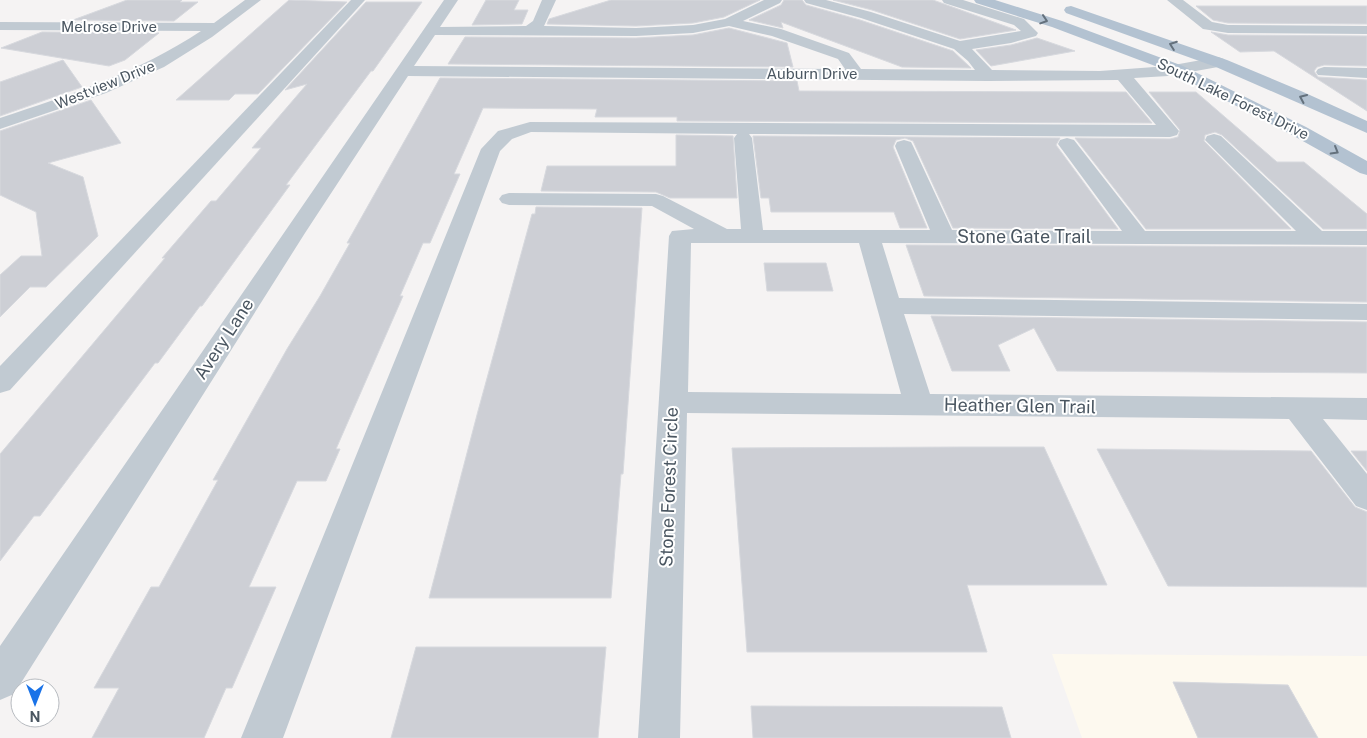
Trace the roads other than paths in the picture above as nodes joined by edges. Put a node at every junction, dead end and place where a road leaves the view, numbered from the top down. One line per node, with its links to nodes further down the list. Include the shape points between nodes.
1 (254, 0): 12 (street, Westview Drive)
2 (358, 0): 44 (street)
3 (451, 0): 16 (street, Avery Lane)
4 (549, 0): 14 (street, via 539,23)
5 (775, 0): 11 (street)
6 (811, 0): 17 (street)
7 (949, 0): 17 (street, via 1019,22 1031,33)
8 (981, 0): 19 (main road, South Lake Forest Drive, one-way to 19, via 1057,24)
9 (1174, 0): 15 (street, via 1208,26)
10 (1055, 5): 18 (main road, South Lake Forest Drive, one-way to 10)
11 (728, 22): 14 (street, via 693,29 636,32); 23 (street, via 776,32 844,56)
12 (217, 27): 13 (street, Melrose Drive); 26 (street, Westview Drive, via 135,75)
13 (4, 28)
14 (530, 30): 16 (street)
15 (1367, 30)
16 (431, 31): 20 (street, Avery Lane)
17 (959, 46): 25 (street)
18 (1218, 62): 19 (street, Auburn Drive); 27 (main road, South Lake Forest Drive, one-way to 18)
19 (1177, 69): 24 (street, Auburn Drive); 32 (main road, South Lake Forest Drive, one-way to 32)
20 (404, 71): 23 (street, Auburn Drive); 50 (street, Avery Lane)
21 (1324, 72): 22 (street)
22 (1367, 72)
23 (857, 74): 25 (street, Auburn Drive)
24 (1122, 74): 25 (street, Auburn Drive); 51 (street, via 1170,131 530,127 505,135 491,149)
25 (988, 76)
26 (0, 124)
27 (1367, 128)
28 (743, 138): 36 (street)
29 (1214, 140): 40 (street)
30 (1067, 144): 39 (street)
31 (904, 146): 38 (street)
32 (1367, 169)
33 (508, 199): 35 (street, via 656,200)
34 (680, 236): 35 (street, Stone Gate Trail); 45 (street, Stone Forest Circle)
35 (722, 236): 36 (street, Stone Gate Trail)
36 (752, 236): 37 (street, Stone Gate Trail)
37 (869, 237): 38 (street, Stone Gate Trail); 42 (street)
38 (944, 237): 39 (street, Stone Gate Trail)
39 (1138, 237): 40 (street, Stone Gate Trail)
40 (1316, 238): 41 (street, Stone Gate Trail)
41 (1367, 238)
42 (889, 306): 43 (street); 46 (street)
43 (1367, 312)
44 (0, 383)
45 (673, 402): 46 (street, Heather Glen Trail); 52 (street, Stone Forest Circle)
46 (919, 405): 47 (street, Heather Glen Trail)
47 (1297, 408): 48 (street, Heather Glen Trail); 49 (street)
48 (1367, 409)
49 (1367, 497)
50 (0, 680)
51 (262, 738)
52 (659, 738)

